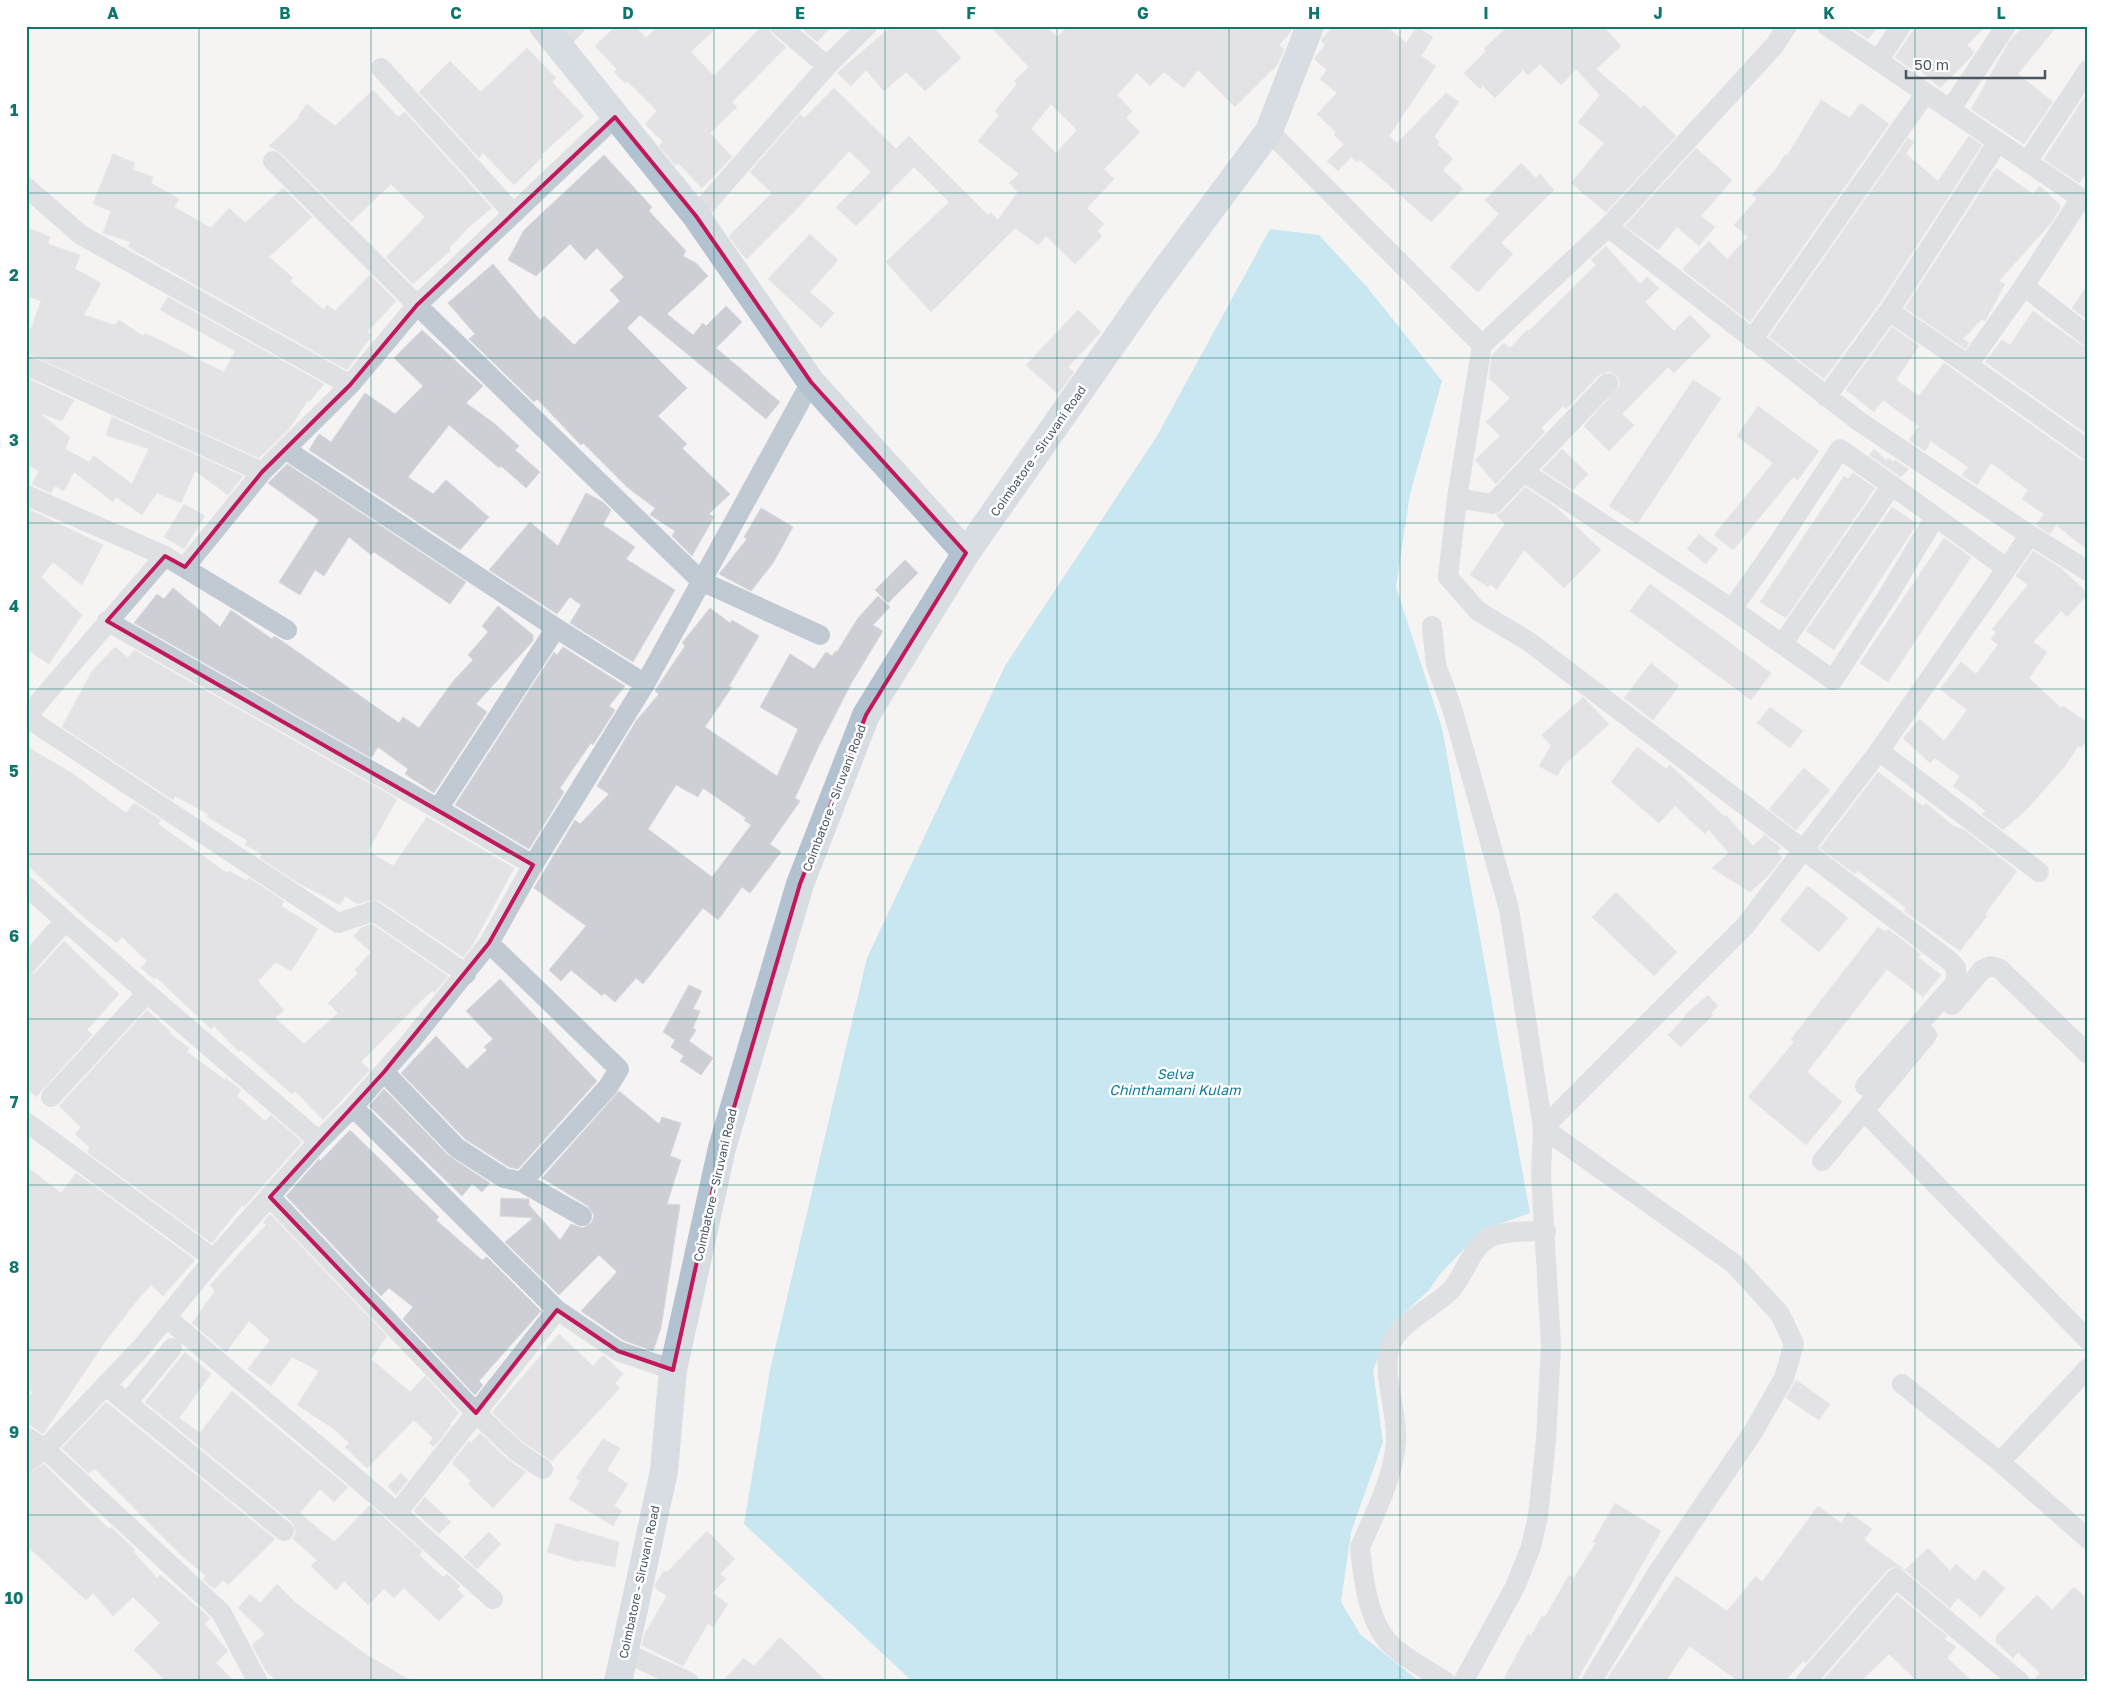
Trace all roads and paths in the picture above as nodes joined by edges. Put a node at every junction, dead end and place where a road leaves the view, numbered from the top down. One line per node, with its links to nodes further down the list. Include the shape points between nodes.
1 (780, 26): 10 (street)
2 (867, 26): 10 (street)
3 (1310, 26): 16 (main road, Coimbatore - Siruvani Road)
4 (1787, 26): 24 (street, via 1775,45)
5 (1827, 26): 9 (street)
6 (1901, 26): 9 (street)
7 (2006, 26): 14 (street)
8 (558, 32): 15 (main road)
9 (1878, 61): 13 (street)
10 (827, 66): 23 (street)
11 (381, 68): 22 (street)
12 (2088, 70): 19 (street)
13 (1925, 94): 14 (street); 29 (street)
14 (1950, 110): 17 (street)
15 (615, 117): 22 (street); 23 (main road)
16 (1269, 131): 30 (street); 48 (main road, Coimbatore - Siruvani Road, via 1149,292)
17 (1998, 142): 19 (street); 27 (street)
18 (273, 161): 26 (street)
19 (2027, 162): 21 (street)
20 (26, 187): 35 (street, via 82,235)
21 (2085, 198): 25 (street)
22 (513, 213): 26 (street)
23 (696, 216): 33 (main road)
24 (1608, 227): 29 (street); 30 (street)
25 (2024, 286): 28 (street); 32 (street)
26 (417, 305): 35 (street); 53 (street)
27 (1889, 311): 32 (street); 36 (street)
28 (2088, 336)
29 (1752, 340): 36 (street)
30 (1482, 346): 45 (street)
31 (26, 365): 41 (street)
32 (1968, 365): 40 (street)
33 (811, 382): 48 (main road); 53 (street)
34 (1608, 382): 42 (street)
35 (350, 385): 38 (street)
36 (1826, 397): 37 (street)
37 (1860, 422): 39 (street); 47 (street)
38 (285, 449): 41 (street); 57 (street)
39 (1840, 449): 43 (street); 54 (street)
40 (2088, 450)
41 (262, 472): 50 (street)
42 (1524, 472): 45 (street, via 1493,504); 54 (street)
43 (1892, 485): 46 (street); 60 (street)
44 (26, 495): 49 (street)
45 (1457, 498): 65 (street, via 1448,577 1478,610 1528,641)
46 (1935, 516): 51 (street); 60 (street, via 1833,680)
47 (2030, 535): 51 (street); 52 (street)
48 (966, 553): 94 (main road, Coimbatore - Siruvani Road, via 866,715 800,884 722,1148)
49 (165, 556): 50 (street); 55 (street)
50 (185, 567): 58 (street)
51 (2006, 568): 63 (street)
52 (2088, 571)
53 (700, 581): 59 (street); 61 (street)
54 (1732, 609): 60 (street)
55 (107, 622): 62 (street); 64 (street)
56 (1432, 626): 81 (street, via 1436,665 1452,708 1509,909)
57 (556, 628): 61 (street); 64 (street)
58 (287, 630)
59 (820, 635)
60 (1783, 643)
61 (645, 684): 66 (street)
62 (26, 717): 72 (street, via 338,922 374,911)
63 (1879, 751): 65 (street); 67 (street)
64 (438, 809): 66 (street)
65 (1804, 850): 76 (street, via 1950,960 1956,968 1956,982); 81 (street, via 1745,926)
66 (533, 865): 70 (street)
67 (2039, 872)
68 (26, 886): 69 (street)
69 (65, 921): 71 (street); 73 (street)
70 (489, 943): 72 (street); 84 (street, via 618,1069 602,1094)
71 (26, 965)
72 (466, 974): 75 (street)
73 (147, 993): 77 (street); 82 (street)
74 (2088, 1054): 79 (street, via 2000,969 1990,966 1982,970)
75 (384, 1072): 78 (street); 84 (street, via 457,1148 504,1178)
76 (1865, 1086)
77 (51, 1097)
78 (353, 1108): 82 (street); 89 (street)
79 (1864, 1111): 83 (street); 91 (street)
80 (26, 1122): 88 (street)
81 (1543, 1128): 87 (street); 115 (street, via 1733,1262 1780,1314 1794,1344 1784,1378 1753,1432 1658,1572)
82 (319, 1141): 85 (street)
83 (1822, 1161)
84 (522, 1182): 86 (street)
85 (270, 1197): 88 (street); 98 (street)
86 (582, 1216)
87 (1546, 1231): 113 (street, via 1492,1236 1475,1249 1451,1291 1402,1328 1390,1348 1389,1378 1396,1438 1393,1466 1360,1547 1368,1600 1379,1628 1391,1645); 114 (street, via 1551,1345 1538,1516 1531,1547 1515,1587)
88 (214, 1259): 90 (street)
89 (558, 1310): 94 (street, via 618,1351); 98 (street)
90 (166, 1318): 96 (street); 104 (street)
91 (2088, 1340)
92 (172, 1348): 97 (street)
93 (2088, 1368): 101 (street)
94 (673, 1370): 108 (main road, Coimbatore - Siruvani Road, via 664,1471)
95 (1902, 1384): 101 (street)
96 (105, 1385): 97 (street); 100 (street)
97 (127, 1403): 105 (street)
98 (476, 1413): 103 (street, via 516,1451); 104 (street)
99 (26, 1436): 100 (street)
100 (44, 1449): 102 (street); 110 (street, via 221,1612)
101 (2000, 1462): 106 (street)
102 (26, 1463)
103 (543, 1469)
104 (397, 1513): 107 (street)
105 (284, 1531)
106 (2088, 1539)
107 (493, 1599)
108 (624, 1652): 111 (main road, Coimbatore - Siruvani Road); 112 (street)
109 (1806, 1681): 116 (street, via 1896,1578)
110 (258, 1682)
111 (618, 1682)
112 (689, 1682)
113 (1446, 1682)
114 (1463, 1682)
115 (1591, 1682)
116 (2020, 1682)

